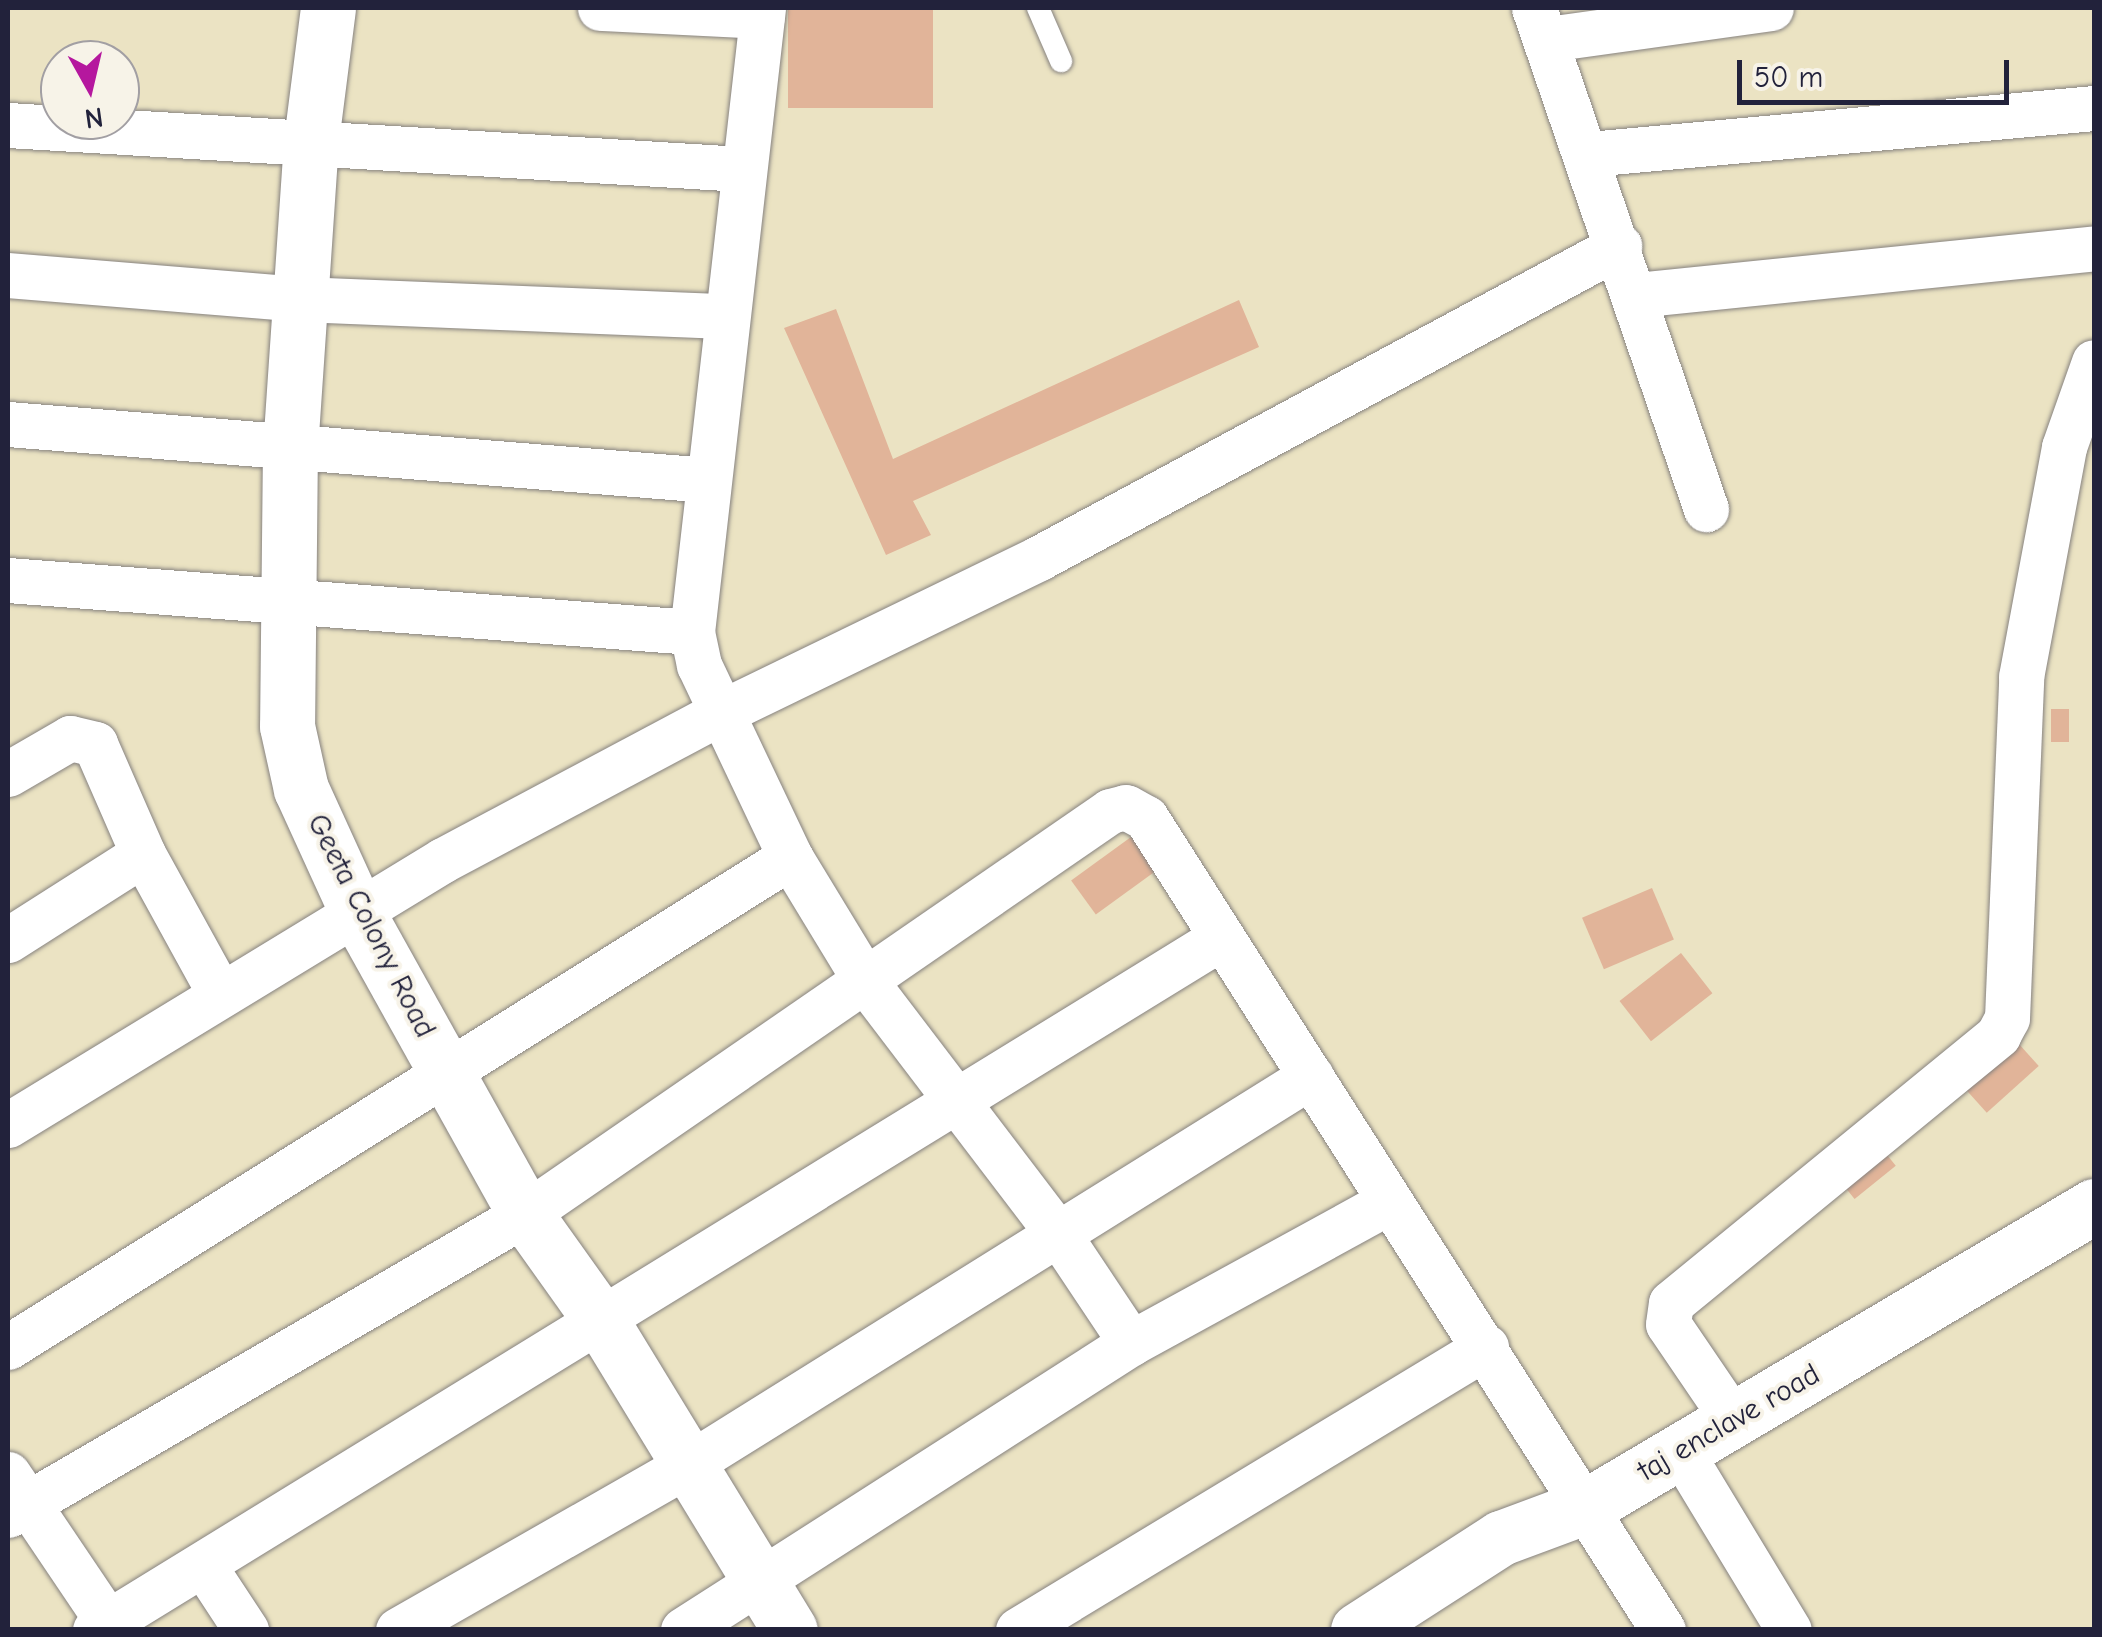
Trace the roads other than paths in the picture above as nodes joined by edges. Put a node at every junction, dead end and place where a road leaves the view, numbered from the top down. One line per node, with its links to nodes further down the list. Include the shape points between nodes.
1 (328, 8): 10 (street, Geeta Colony Road)
2 (600, 8): 5 (street)
3 (1038, 8): 7 (lane)
4 (1770, 8): 6 (street)
5 (762, 12): 12 (street)
6 (1541, 23): 11 (street)
7 (1061, 61)
8 (2094, 108): 11 (street)
9 (8, 125): 10 (street)
10 (310, 140): 12 (street); 17 (street, Geeta Colony Road)
11 (1589, 154): 13 (street)
12 (744, 168): 18 (street)
13 (1618, 246): 16 (street); 27 (street, via 1039,558)
14 (2094, 248): 16 (street)
15 (8, 275): 17 (street)
16 (1634, 294): 23 (street)
17 (298, 299): 18 (street); 21 (street, Geeta Colony Road)
18 (727, 316): 22 (street)
19 (2094, 362): 48 (street, via 2064,447 2021,676 2007,1018 1998,1035 1670,1303 1668,1324)
20 (8, 424): 21 (street)
21 (290, 446): 22 (street); 25 (street, Geeta Colony Road)
22 (709, 480): 26 (street)
23 (1706, 509)
24 (8, 580): 25 (street)
25 (287, 601): 26 (street); 31 (street, Geeta Colony Road, via 286,726 301,789)
26 (692, 632): 27 (street)
27 (718, 714): 30 (street); 31 (street)
28 (8, 774): 29 (street, via 70,738 85,737 95,744)
29 (143, 854): 33 (street); 35 (street)
30 (790, 857): 34 (street); 36 (street)
31 (357, 912): 35 (street); 36 (street, Geeta Colony Road)
32 (1219, 939): 34 (street, via 1146,818 1126,807 1110,811); 37 (street); 38 (street)
33 (8, 940)
34 (866, 982): 38 (street); 42 (street)
35 (220, 994): 39 (street)
36 (446, 1070): 42 (street, Geeta Colony Road); 46 (street)
37 (1310, 1076): 40 (street); 43 (street)
38 (958, 1098): 43 (street); 44 (street)
39 (8, 1124)
40 (1389, 1202): 45 (street); 47 (street)
41 (2094, 1206): 48 (street, taj enclave road)
42 (525, 1214): 44 (street, Geeta Colony Road); 51 (street)
43 (1059, 1235): 45 (street); 50 (street)
44 (600, 1319): 50 (street, Geeta Colony Road); 53 (street)
45 (1131, 1343): 54 (street)
46 (8, 1347)
47 (1486, 1347): 52 (street); 61 (street)
48 (1734, 1421): 49 (street, taj enclave road)
49 (1681, 1452): 52 (street, taj enclave road); 63 (street)
50 (689, 1464): 54 (street, Geeta Colony Road); 58 (street)
51 (14, 1498): 55 (street)
52 (1587, 1506): 56 (street, taj enclave road, via 1501,1538); 62 (street)
53 (204, 1566): 55 (street); 57 (street)
54 (763, 1579): 59 (street); 60 (street, Geeta Colony Road)
55 (101, 1626)
56 (1368, 1627)
57 (246, 1630)
58 (398, 1630)
59 (682, 1630)
60 (790, 1630)
61 (1018, 1630)
62 (1664, 1630)
63 (1789, 1630)

